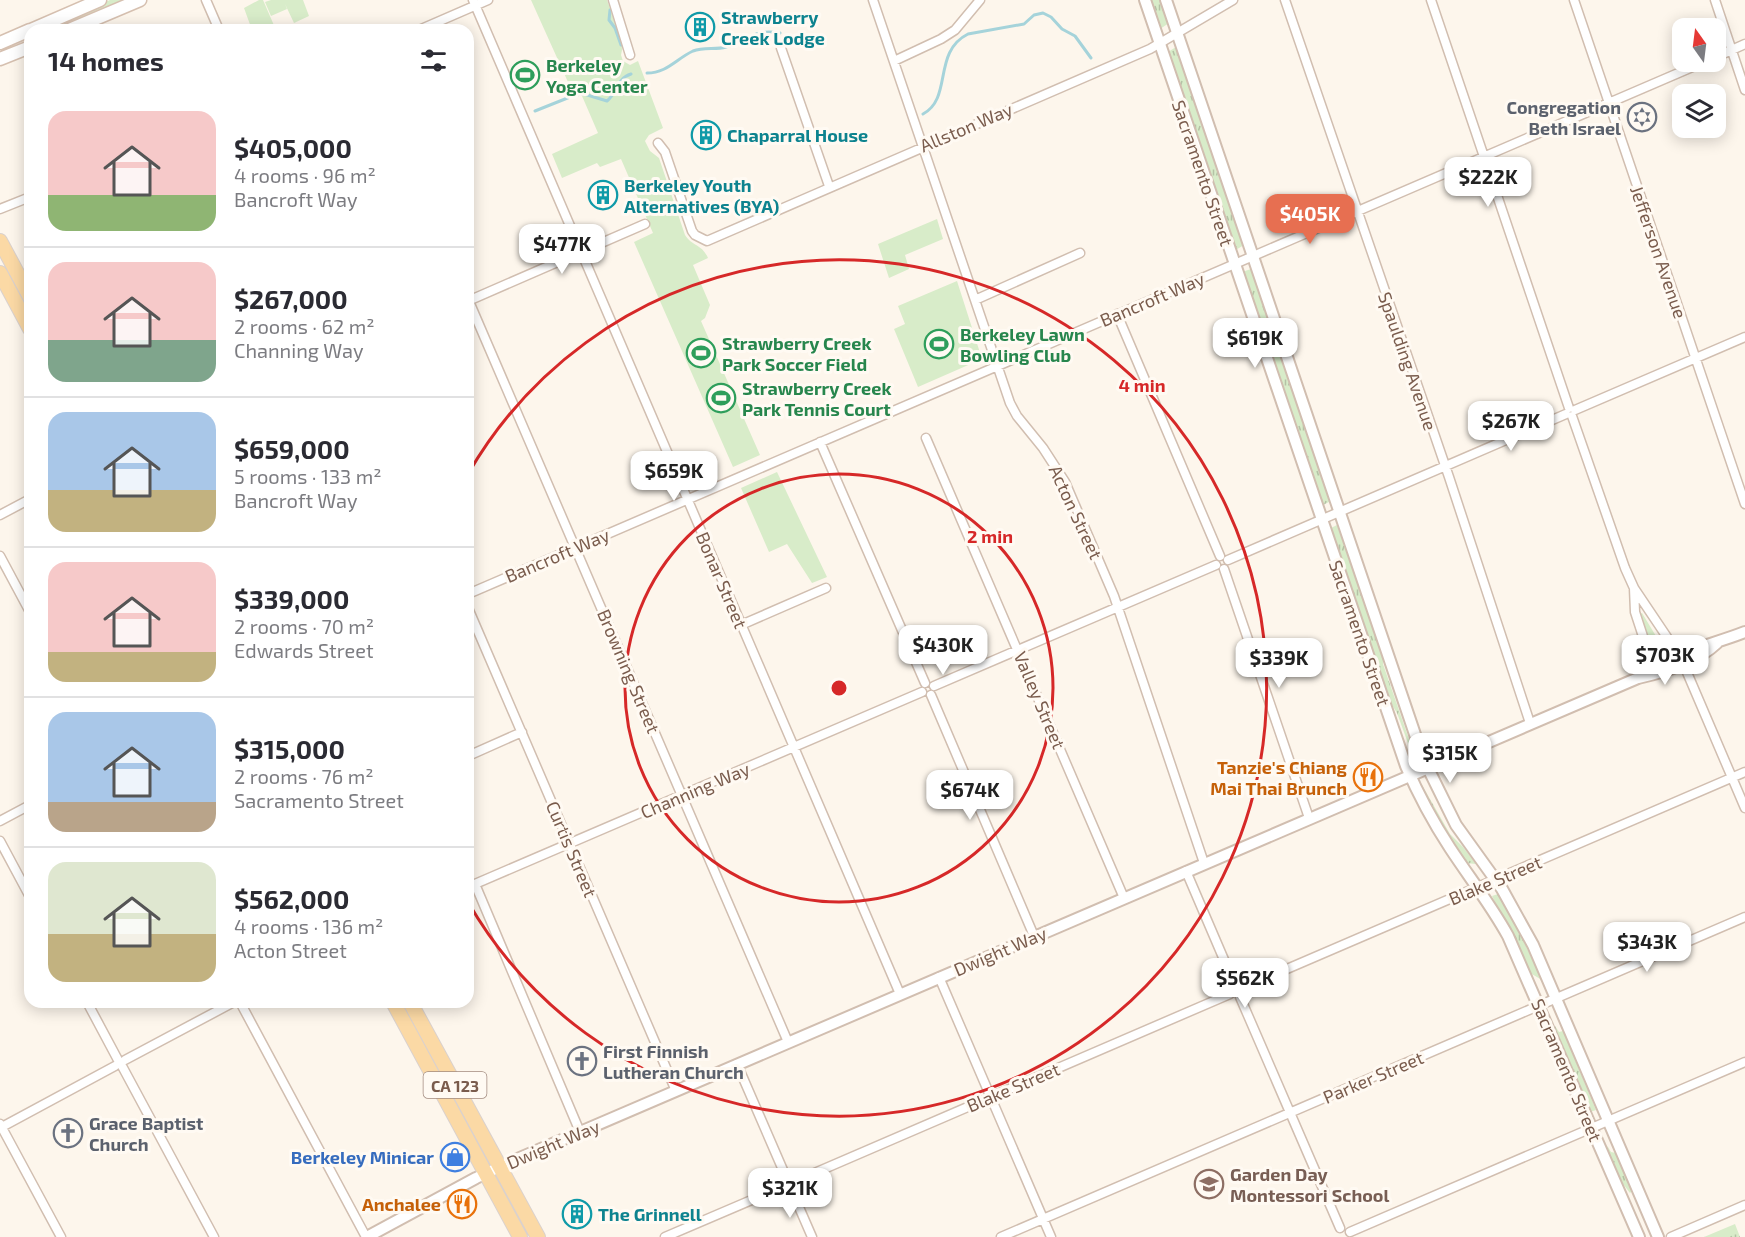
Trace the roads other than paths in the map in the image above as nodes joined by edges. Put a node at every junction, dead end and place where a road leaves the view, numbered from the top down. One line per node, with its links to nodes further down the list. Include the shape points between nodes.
1 (100, 0): 16 (main road)
2 (140, 0): 17 (main road)
3 (206, 0): 18 (street)
4 (488, 0): 15 (street)
5 (613, 0): 29 (street)
6 (873, 0): 31 (street, Acton Street)
7 (1145, 0): 23 (street, Sacramento Street)
8 (1166, 0): 21 (street, Sacramento Street)
9 (1233, 0): 21 (street, Allston Way)
10 (1285, 0): 41 (street, Spaulding Avenue)
11 (1431, 0): 37 (street)
12 (1574, 0): 34 (street, Jefferson Avenue)
13 (1715, 0): 27 (street)
14 (976, 1): 31 (street, via 955,30)
15 (474, 3): 19 (street); 44 (street, Bonar Street)
16 (44, 24)
17 (83, 24)
18 (216, 24)
19 (431, 24)
20 (24, 33): 22 (main road)
21 (1178, 33): 23 (street, Allston Way); 46 (street, Sacramento Street)
22 (0, 44)
23 (1159, 44): 36 (street, Allston Way); 48 (street, Sacramento Street)
24 (1745, 44): 27 (street)
25 (781, 48): 38 (street)
26 (24, 49): 30 (main road)
27 (1732, 50): 28 (street); 33 (street)
28 (1726, 53)
29 (630, 55)
30 (0, 59)
31 (894, 61): 36 (street, Acton Street)
32 (1680, 72): 34 (street, Bancroft Way)
33 (1745, 90)
34 (1609, 102): 37 (street, Bancroft Way); 57 (street, Jefferson Avenue)
35 (658, 143): 38 (street, Allston Way, via 665,152 688,222 695,235 707,241)
36 (922, 146): 38 (street, Allston Way); 52 (street, Acton Street)
37 (1484, 156): 41 (street, Bancroft Way); 59 (street)
38 (828, 186)
39 (24, 199): 40 (street)
40 (0, 209)
41 (1357, 211): 46 (street, Bancroft Way); 62 (street, Spaulding Avenue)
42 (645, 224): 44 (street)
43 (0, 241): 47 (main road)
44 (581, 252): 51 (street); 63 (street, Bonar Street)
45 (1080, 254): 52 (street)
46 (1253, 256): 48 (street, Bancroft Way); 66 (street, Sacramento Street)
47 (5, 262): 50 (main road)
48 (1234, 264): 54 (street, Bancroft Way); 68 (street, Sacramento Street)
49 (0, 273): 55 (main road)
50 (24, 289)
51 (474, 297)
52 (975, 300): 58 (street, Acton Street)
53 (474, 314): 69 (street, Browning Street)
54 (1117, 314): 58 (street, Bancroft Way); 71 (street)
55 (24, 318)
56 (1745, 337): 57 (street, Channing Way)
57 (1696, 359): 59 (street, Channing Way); 65 (street, Jefferson Avenue)
58 (997, 366): 61 (street, Bancroft Way); 76 (street, Acton Street, via 1013,409 1065,482)
59 (1570, 412): 62 (street, Channing Way); 73 (street)
60 (926, 438): 80 (street, Valley Street)
61 (820, 442): 63 (street, Bancroft Way); 84 (street)
62 (1445, 466): 66 (street, Channing Way); 85 (street, Spaulding Avenue)
63 (687, 500): 69 (street, Bancroft Way); 78 (street, Bonar Street)
64 (24, 502): 67 (street)
65 (1745, 504)
66 (1340, 512): 68 (street, Channing Way); 89 (street, Sacramento Street)
67 (0, 514)
68 (1321, 520): 71 (street, Channing Way); 91 (street, Sacramento Street)
69 (575, 547): 74 (street, Bancroft Way); 93 (street, Browning Street)
70 (0, 556): 75 (street)
71 (1222, 563): 76 (street, Channing Way); 96 (street)
72 (826, 588): 78 (street)
73 (1634, 588): 81 (street); 82 (street, via 1635,612)
74 (474, 591)
75 (24, 601)
76 (1118, 608): 80 (street, Channing Way); 100 (street, Acton Street)
77 (474, 622): 86 (street, Curtis Street)
78 (741, 625): 87 (street, Bonar Street)
79 (1745, 632): 81 (street, Dwight Way, via 1717,644 1707,653)
80 (1019, 650): 84 (street, Channing Way); 107 (street, Valley Street)
81 (1681, 659): 82 (street, Dwight Way); 83 (street, Dwight Way, via 1657,674); 92 (street)
82 (1653, 667): 83 (street, Dwight Way)
83 (1638, 678): 85 (street, Dwight Way)
84 (928, 689): 87 (street, Channing Way); 109 (street)
85 (1530, 723): 89 (street, Dwight Way)
86 (522, 732): 88 (street); 99 (street, Curtis Street)
87 (795, 747): 93 (street, Channing Way); 113 (street, Bonar Street)
88 (474, 753)
89 (1427, 768): 91 (street, Dwight Way); 102 (street, Sacramento Street, via 1456,825)
90 (1745, 772): 92 (street, Blake Street)
91 (1410, 775): 96 (street, Dwight Way); 105 (street, Sacramento Street, via 1444,838)
92 (1732, 778): 95 (street); 102 (street, Blake Street)
93 (683, 795): 99 (street, Channing Way); 123 (street, Browning Street)
94 (24, 808): 97 (street)
95 (1745, 808)
96 (1309, 818): 100 (street, Dwight Way)
97 (0, 821)
98 (0, 841): 104 (street)
99 (569, 843): 103 (street, Channing Way); 127 (street, Curtis Street)
100 (1204, 863): 101 (street, Dwight Way)
101 (1186, 871): 107 (street, Dwight Way); 111 (street)
102 (1495, 880): 105 (street, Blake Street); 116 (street, Sacramento Street, via 1517,914)
103 (474, 885)
104 (24, 886)
105 (1478, 887): 112 (street, Blake Street); 117 (street, Sacramento Street, via 1508,936)
106 (474, 893): 133 (street)
107 (1124, 897): 109 (street, Dwight Way)
108 (1745, 917): 116 (street, Parker Street)
109 (1034, 936): 110 (street, Dwight Way)
110 (939, 977): 113 (street, Dwight Way); 128 (street)
111 (1234, 983): 112 (street); 114 (street)
112 (1245, 987): 115 (street)
113 (900, 994): 123 (street, Dwight Way)
114 (1230, 994): 115 (street); 128 (street, Blake Street)
115 (1240, 997): 129 (street)
116 (1556, 999): 117 (street, Parker Street); 130 (street, Sacramento Street)
117 (1539, 1005): 129 (street, Parker Street); 132 (street, Sacramento Street)
118 (90, 1008): 125 (street)
119 (223, 1008): 125 (street)
120 (243, 1008): 146 (street)
121 (396, 1008): 135 (main road, CA 123)
122 (413, 1008): 134 (main road, CA 123)
123 (788, 1042): 126 (street, Dwight Way)
124 (1745, 1062): 130 (street)
125 (120, 1063): 131 (street); 145 (street)
126 (737, 1064): 127 (street, Dwight Way); 136 (street)
127 (676, 1091): 133 (street, Dwight Way)
128 (991, 1097): 137 (street, Blake Street); 141 (street)
129 (1290, 1112): 141 (street, Parker Street); 142 (street)
130 (1608, 1120): 132 (street); 155 (street, Sacramento Street)
131 (1, 1126): 144 (street)
132 (1591, 1127): 143 (street); 154 (street, Sacramento Street)
133 (580, 1132): 134 (street, Dwight Way)
134 (499, 1167): 135 (street, Dwight Way); 148 (main road, CA 123)
135 (485, 1174): 146 (street, Dwight Way); 147 (main road, CA 123)
136 (786, 1177): 137 (street); 138 (street)
137 (796, 1181): 139 (street)
138 (782, 1187): 139 (street); 149 (street)
139 (792, 1191): 150 (street)
140 (1745, 1205): 156 (street)
141 (1043, 1218): 151 (street, Parker Street); 152 (street)
142 (1340, 1228): 143 (street, via 1345,1227); 153 (street)
143 (1350, 1234)
144 (61, 1237)
145 (213, 1237)
146 (367, 1237)
147 (520, 1237)
148 (538, 1237)
149 (665, 1237)
150 (812, 1237)
151 (1001, 1237)
152 (1051, 1237)
153 (1336, 1237)
154 (1639, 1237)
155 (1658, 1237)
156 (1671, 1237)

